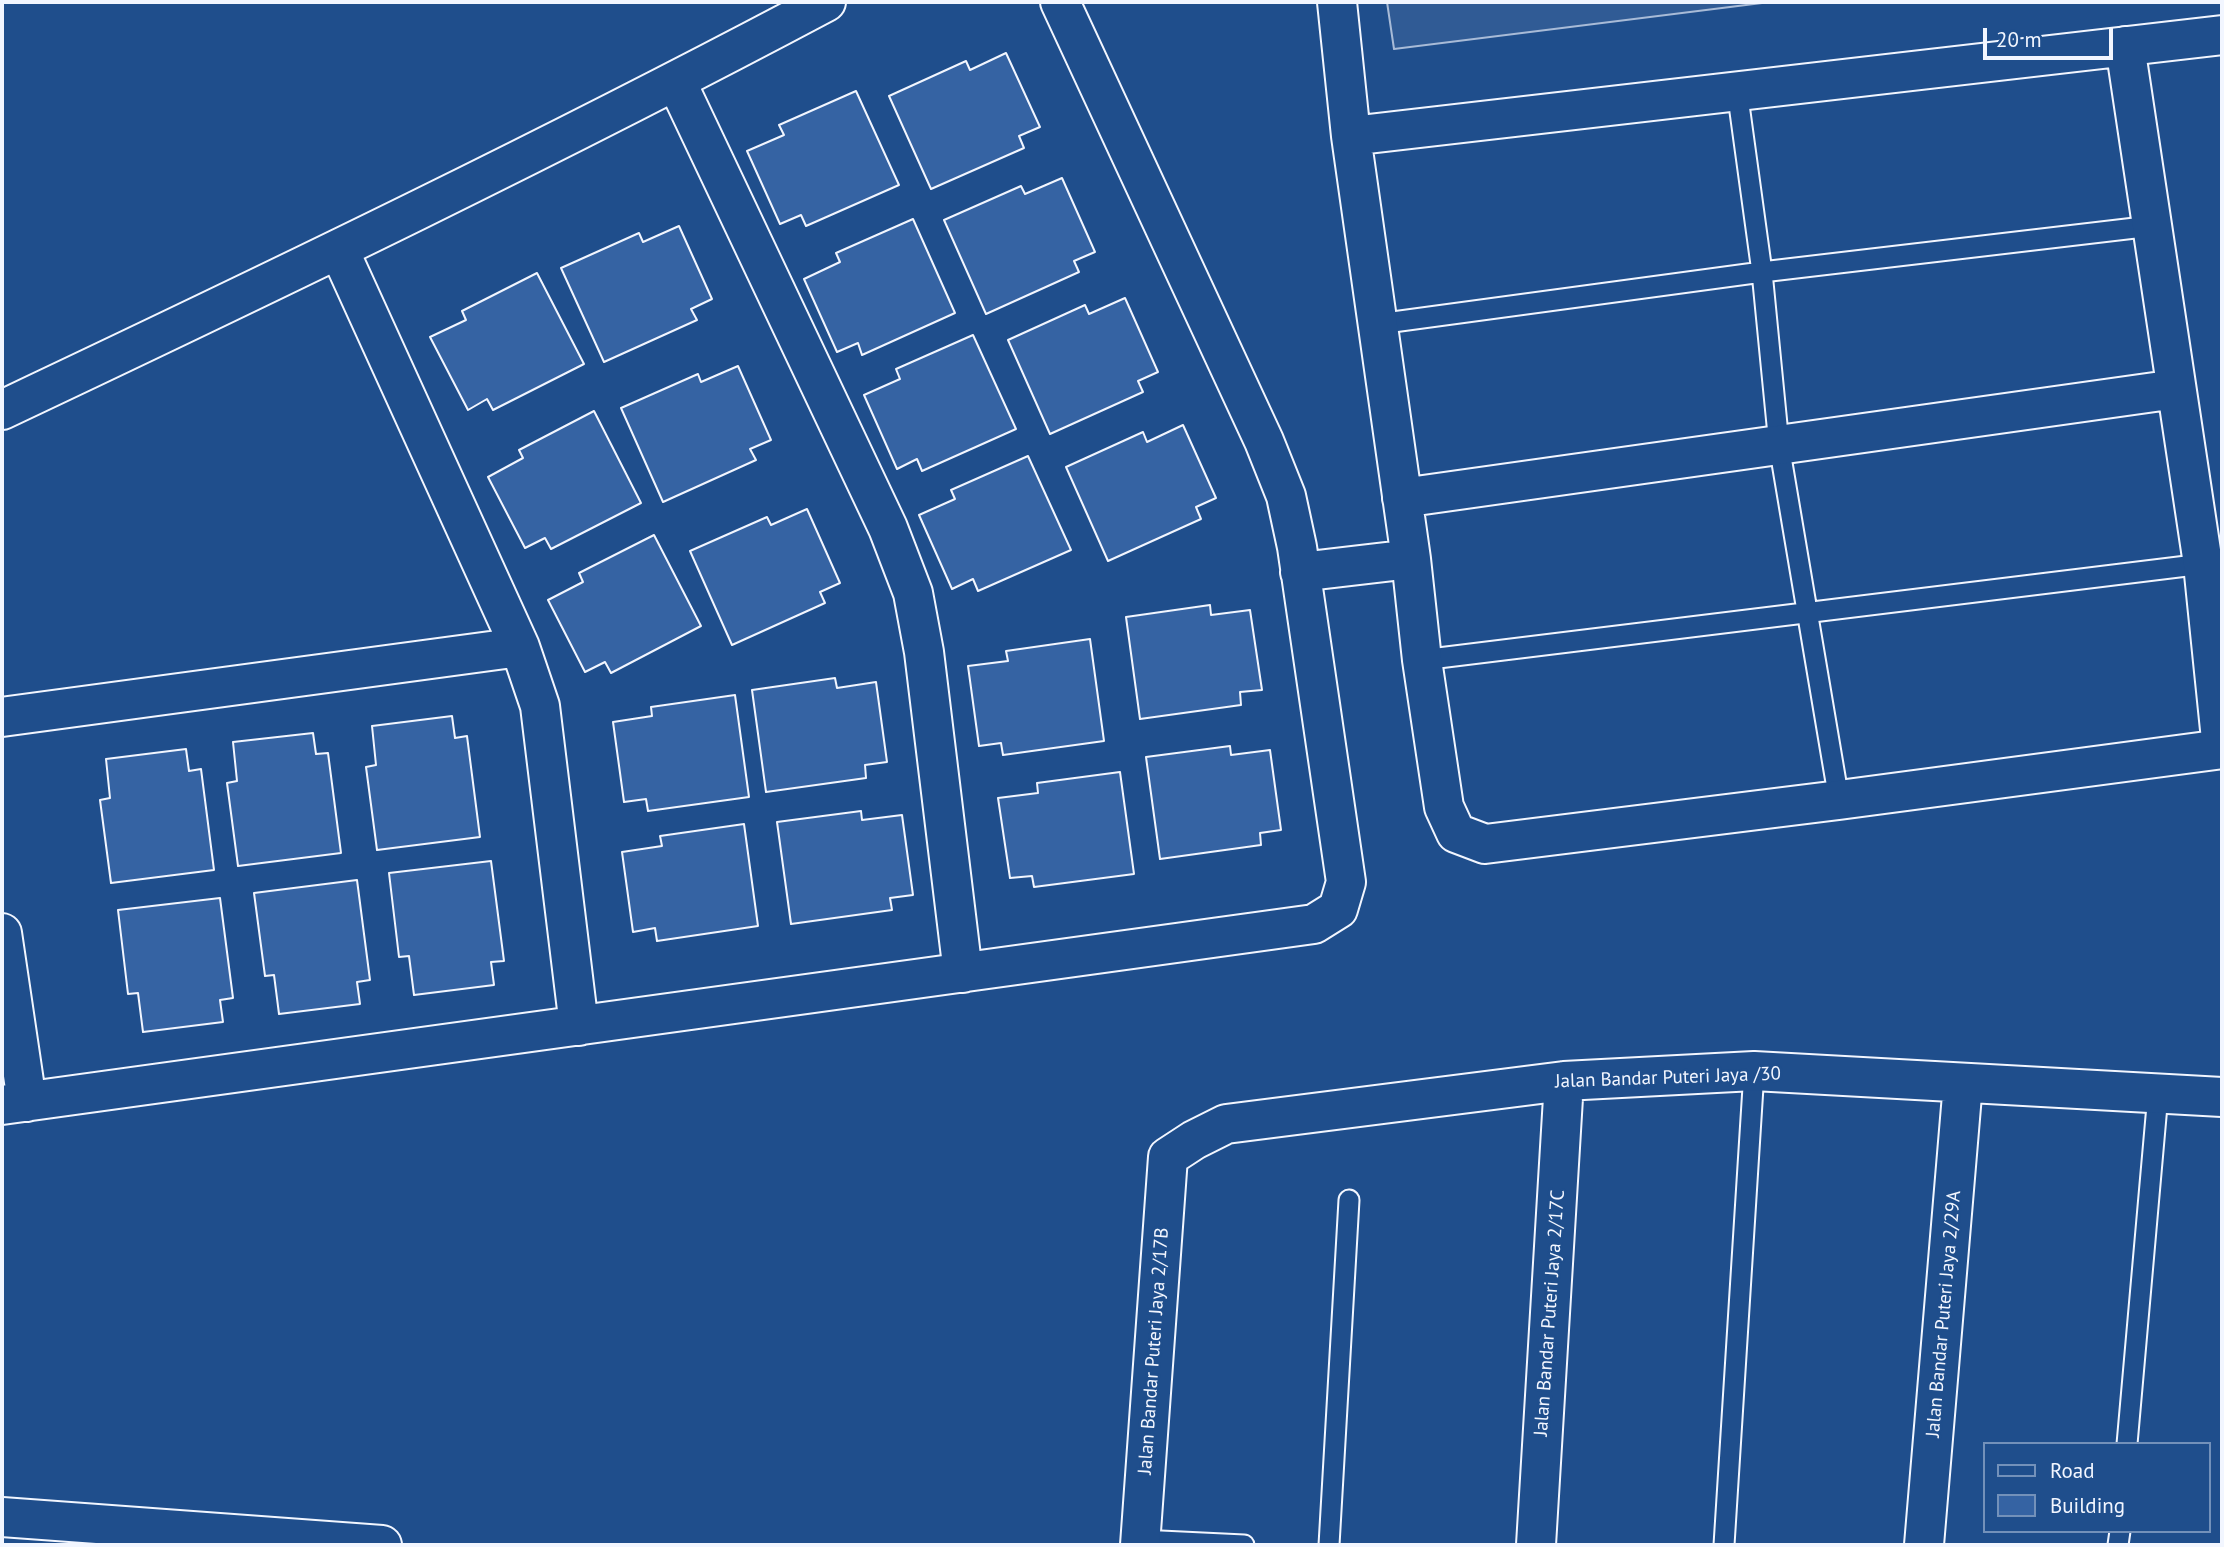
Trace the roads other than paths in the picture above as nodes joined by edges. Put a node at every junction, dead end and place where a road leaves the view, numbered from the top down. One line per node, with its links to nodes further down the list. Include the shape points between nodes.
1 (826, 2): 6 (street)
2 (1060, 2): 19 (street, via 1264,441 1286,496)
3 (1337, 2): 8 (street)
4 (2222, 35): 5 (street)
5 (2125, 46): 7 (street); 9 (street)
6 (676, 81): 10 (street); 27 (street, via 888,528 913,593)
7 (1737, 90): 8 (street); 11 (lane)
8 (1351, 136): 12 (street)
9 (2152, 226): 11 (lane); 13 (street)
10 (339, 250): 14 (street); 21 (street)
11 (1762, 272): 12 (lane); 15 (lane)
12 (1378, 324): 16 (street)
13 (2176, 389): 15 (street); 18 (street)
14 (2, 410)
15 (1779, 445): 16 (street); 20 (lane)
16 (1402, 498): 17 (street)
17 (1411, 559): 19 (street); 22 (street)
18 (2203, 564): 20 (lane); 24 (street)
19 (1300, 572): 27 (street, via 1346,883 1338,909 1314,924)
20 (1808, 612): 22 (lane); 25 (lane)
21 (520, 648): 23 (street); 28 (street, via 540,706)
22 (1422, 660): 25 (street, via 1444,807 1456,833 1485,844)
23 (2, 717)
24 (2222, 749): 25 (street)
25 (1839, 800)
26 (2, 933): 34 (street)
27 (963, 973): 28 (street)
28 (579, 1026): 34 (street)
29 (1754, 1071): 30 (street, Jalan Bandar Puteri Jaya /30); 31 (street, Jalan Bandar Puteri Jaya /30); 44 (lane)
30 (1564, 1081): 35 (street, Jalan Bandar Puteri Jaya /30, via 1226,1124); 43 (street, Jalan Bandar Puteri Jaya 2/17C)
31 (1963, 1083): 32 (street, Jalan Bandar Puteri Jaya /30); 45 (street, Jalan Bandar Puteri Jaya 2/29A)
32 (2158, 1094): 33 (street, Jalan Bandar Puteri Jaya /30); 37 (lane)
33 (2222, 1097)
34 (14, 1103)
35 (1168, 1157): 39 (street, Jalan Bandar Puteri Jaya 2/17B)
36 (1349, 1200): 42 (lane)
37 (2127, 1442)
38 (2, 1517): 40 (street)
39 (1140, 1543): 41 (lane)
40 (382, 1545)
41 (1244, 1545)
42 (1329, 1545)
43 (1535, 1545)
44 (1724, 1545)
45 (1924, 1545)

